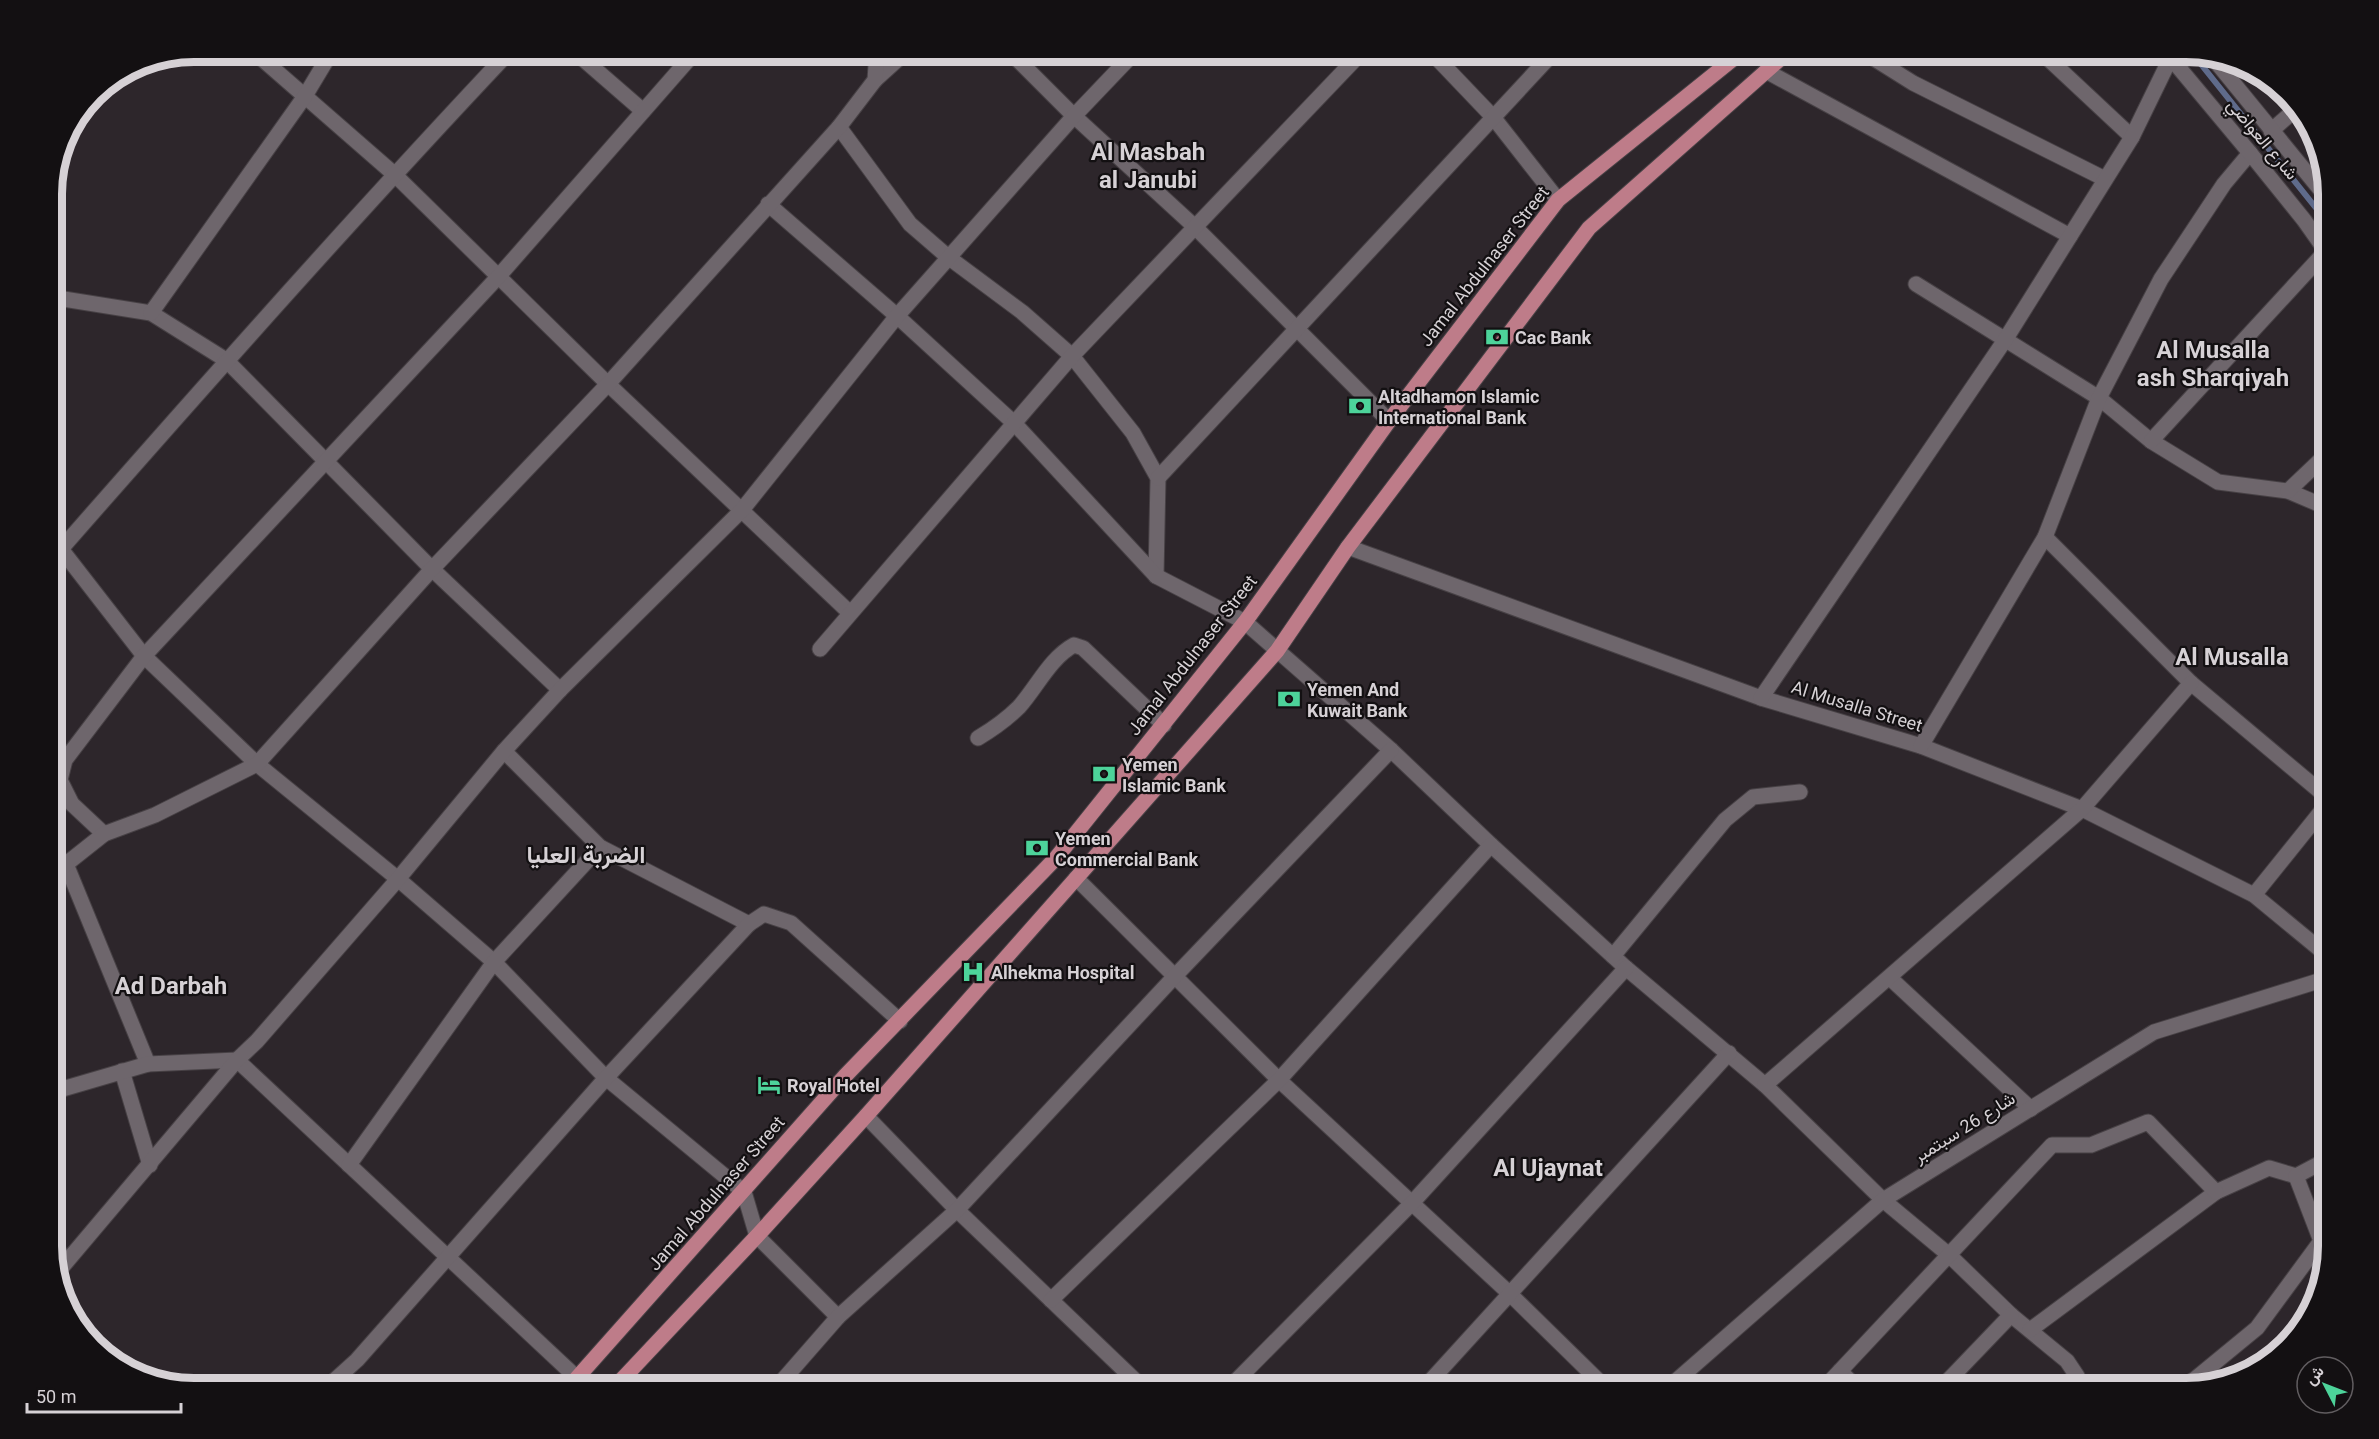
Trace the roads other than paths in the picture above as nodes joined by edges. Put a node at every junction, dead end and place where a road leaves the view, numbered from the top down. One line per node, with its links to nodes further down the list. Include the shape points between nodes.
1 (266, 62): 22 (street)
2 (325, 62): 22 (street)
3 (500, 62): 31 (street)
4 (587, 62): 23 (street)
5 (686, 62): 23 (street)
6 (876, 62): 21 (street)
7 (894, 62): 21 (street)
8 (1020, 62): 25 (street)
9 (1126, 62): 25 (street)
10 (1352, 62): 36 (street)
11 (1440, 62): 26 (street)
12 (1545, 62): 26 (street)
13 (1729, 62): 34 (main road, Jamal Abdulnaser Street)
14 (1776, 62): 20 (main road)
15 (1880, 62): 32 (street, via 1913,83)
16 (2052, 62): 29 (street)
17 (2167, 62): 29 (street)
18 (2177, 62): 30 (street, شارع العواضي)
19 (2218, 66): 28 (street, شارع العواضي)
20 (1766, 71): 37 (street); 63 (main road, via 1589,228)
21 (874, 80): 27 (street)
22 (305, 96): 31 (street); 44 (street)
23 (644, 111): 41 (street)
24 (2291, 114): 28 (street)
25 (1074, 116): 36 (street); 39 (street)
26 (1493, 117): 34 (street); 46 (street)
27 (839, 127): 35 (street); 39 (street, via 910,224)
28 (2271, 131): 33 (street, شارع العواضي)
29 (2132, 137): 32 (street)
30 (2250, 153): 38 (street, شارع العواضي); 51 (street, via 2224,184 2161,279)
31 (394, 174): 41 (street); 49 (street)
32 (2105, 179): 37 (street)
33 (2317, 186)
34 (1558, 200): 52 (main road, Jamal Abdulnaser Street)
35 (768, 204): 45 (street); 50 (street)
36 (1195, 227): 46 (street); 48 (street)
37 (2070, 236): 47 (street)
38 (2317, 238)
39 (948, 257): 45 (street); 48 (street, via 1022,312)
40 (2317, 263): 54 (street)
41 (498, 277): 50 (street); 55 (street)
42 (1916, 284): 47 (street)
43 (62, 300): 44 (street)
44 (151, 313): 49 (street)
45 (897, 316): 53 (street); 60 (street)
46 (1296, 329): 52 (street); 57 (street)
47 (2005, 340): 51 (street); 74 (street)
48 (1072, 356): 53 (street); 57 (street, via 1133,433)
49 (226, 360): 55 (street); 62 (street)
50 (608, 384): 60 (street); 65 (street)
51 (2099, 398): 54 (street); 61 (street)
52 (1389, 421): 68 (main road, Jamal Abdulnaser Street)
53 (1014, 424): 66 (street); 67 (street)
54 (2151, 441): 58 (street, via 2218,482)
55 (327, 461): 65 (street); 71 (street)
56 (2317, 463): 58 (street)
57 (1158, 478): 66 (street)
58 (2288, 491): 59 (street)
59 (2317, 503)
60 (742, 510): 67 (street); 73 (street)
61 (2045, 537): 72 (street); 77 (street)
62 (62, 538)
63 (1348, 548): 70 (main road); 74 (street, Al Musalla Street)
64 (62, 553): 71 (street)
65 (432, 569): 73 (street); 80 (street)
66 (1156, 576): 68 (street)
67 (850, 614): 69 (street)
68 (1245, 622): 70 (street); 75 (main road, Jamal Abdulnaser Street)
69 (820, 649)
70 (1277, 651): 78 (street); 92 (main road)
71 (144, 656): 80 (street); 81 (street, via 65,760)
72 (2191, 683): 83 (street); 85 (street)
73 (560, 690): 79 (street)
74 (1761, 698): 77 (street, Al Musalla Street)
75 (1164, 725): 76 (street, via 1083,648 1074,645 1063,651 1019,707); 103 (main road, Jamal Abdulnaser Street, via 1056,858)
76 (978, 738)
77 (1921, 746): 85 (street, Al Musalla Street)
78 (1391, 750): 88 (street); 100 (street)
79 (504, 751): 89 (street); 93 (street)
80 (257, 764): 87 (street, via 155,815); 93 (street)
81 (62, 772)
82 (62, 784): 87 (street, via 72,804)
83 (2318, 789)
84 (1800, 792): 97 (street, via 1753,797 1725,820)
85 (2082, 809): 94 (street, Al Musalla Street); 101 (street)
86 (2318, 816): 94 (street)
87 (104, 834): 90 (street)
88 (1491, 845): 97 (street); 109 (street)
89 (600, 846): 95 (street); 98 (street)
90 (66, 864): 91 (street); 106 (street)
91 (62, 867)
92 (1076, 878): 100 (street); 113 (main road)
93 (398, 879): 98 (street); 105 (street)
94 (2254, 895): 96 (street, Al Musalla Street)
95 (749, 924): 103 (street, via 764,914 791,923); 108 (street)
96 (2318, 948)
97 (1613, 956): 99 (street)
98 (494, 962): 108 (street); 116 (street)
99 (1626, 968): 104 (street); 121 (street)
100 (1175, 976): 109 (street); 122 (street)
101 (1890, 978): 110 (street); 112 (street)
102 (2318, 981): 112 (street, شارع 26 سبتمبر, via 2154,1032)
103 (900, 1021): 118 (main road, Jamal Abdulnaser Street, via 845,1076)
104 (1729, 1053): 110 (street); 129 (street)
105 (237, 1060): 106 (street); 115 (street); 116 (street)
106 (148, 1064): 107 (street)
107 (122, 1071): 111 (street); 115 (street)
108 (606, 1078): 118 (street); 127 (street)
109 (1279, 1080): 121 (street); 130 (street)
110 (1765, 1085): 120 (street)
111 (62, 1089)
112 (2031, 1109): 120 (street, شارع 26 سبتمبر)
113 (866, 1116): 122 (street); 124 (main road)
114 (2318, 1164): 117 (street)
115 (150, 1165): 128 (street)
116 (349, 1165): 127 (street)
117 (2296, 1176): 119 (street, via 2269,1168); 123 (street)
118 (744, 1191): 124 (street); 138 (main road, Jamal Abdulnaser Street)
119 (2216, 1192): 126 (street, via 2148,1122 2091,1145 2052,1145); 133 (street)
120 (1883, 1200): 126 (street); 145 (street, شارع 26 سبتمبر)
121 (1412, 1203): 129 (street); 142 (street)
122 (957, 1210): 130 (street); 132 (street)
123 (2318, 1233)
124 (757, 1236): 132 (street); 139 (main road)
125 (2318, 1245): 135 (street, via 2257,1328)
126 (1949, 1255): 131 (street); 134 (street)
127 (449, 1258): 136 (street); 137 (street)
128 (63, 1266)
129 (1509, 1293): 143 (street); 144 (street)
130 (1051, 1300): 141 (street)
131 (2011, 1315): 133 (street); 148 (street)
132 (838, 1317): 140 (street)
133 (2030, 1330): 149 (street, via 2067,1361)
134 (1840, 1371): 146 (street); 147 (street)
135 (2200, 1376)
136 (337, 1378)
137 (567, 1378)
138 (576, 1378)
139 (623, 1378)
140 (785, 1378)
141 (1133, 1378)
142 (1239, 1378)
143 (1433, 1378)
144 (1596, 1378)
145 (1689, 1378)
146 (1833, 1378)
147 (1847, 1378)
148 (1951, 1378)
149 (2076, 1378)

